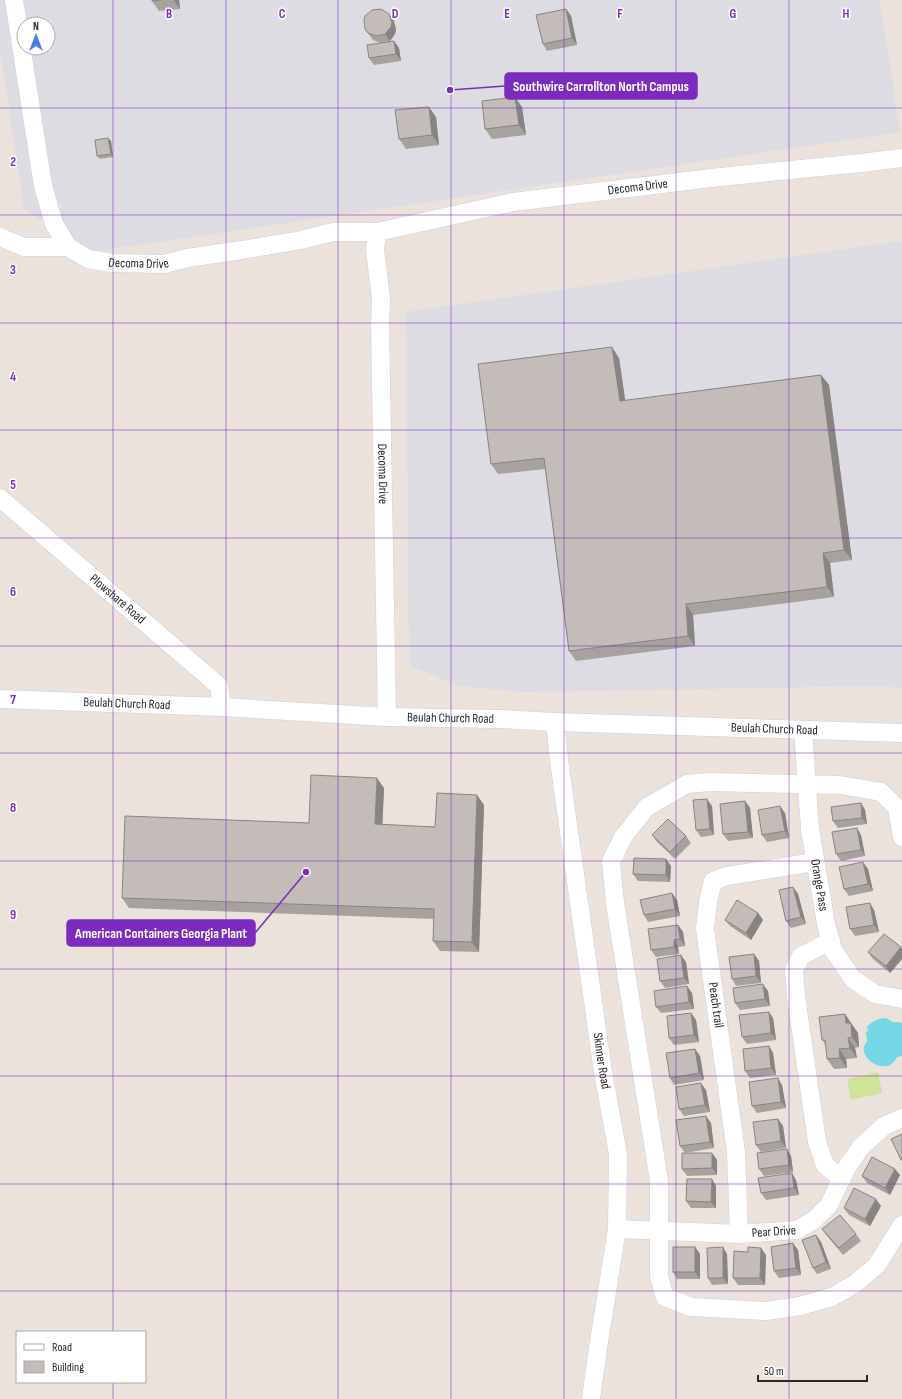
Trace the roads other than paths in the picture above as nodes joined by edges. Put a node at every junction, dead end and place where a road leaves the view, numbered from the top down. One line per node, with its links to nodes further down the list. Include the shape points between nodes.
1 (14, 0): 5 (street, Decoma Drive, via 44,186 54,224)
2 (902, 158): 3 (street, Decoma Drive, via 513,202)
3 (377, 232): 5 (street, Decoma Drive, via 333,232 164,264 112,263 88,259); 9 (street, Decoma Drive, via 375,250 381,298)
4 (0, 237): 5 (street, via 24,247)
5 (68, 247)
6 (0, 498): 8 (street, Plowshare Road, via 219,686)
7 (0, 699): 8 (street, Beulah Church Road)
8 (222, 707): 9 (street, Beulah Church Road)
9 (387, 717): 10 (street, Beulah Church Road, via 500,718)
10 (555, 722): 11 (street, Beulah Church Road); 21 (street, Skinner Road, via 603,1072 618,1154)
11 (803, 730): 12 (street, Beulah Church Road); 13 (street, Orange Pass)
12 (902, 733)
13 (807, 785): 14 (street, via 840,785 881,792 897,808); 15 (street, Orange Pass, via 810,829); 22 (street, via 710,782 687,784 647,807 623,837 611,862 615,903 660,1181)
14 (902, 837)
15 (816, 862): 16 (street, Orange Pass); 23 (street, Peach trail, via 727,876 713,881 708,902 706,929 736,1152)
16 (831, 941): 17 (street, Orange Pass, via 833,950 853,979 875,994); 19 (street, via 800,956 794,970 817,1142 824,1165)
17 (902, 999)
18 (902, 1118): 19 (street, Pear Drive, via 884,1126 862,1146)
19 (842, 1179): 23 (street, Pear Drive, via 829,1205 814,1220 797,1230)
20 (902, 1225): 22 (street, via 877,1265 856,1283 832,1297 800,1306 766,1311 691,1307 665,1297 659,1276)
21 (617, 1228): 22 (street, Pear Drive); 24 (street, Skinner Road)
22 (658, 1231): 23 (street, Pear Drive)
23 (739, 1234)
24 (591, 1399)

